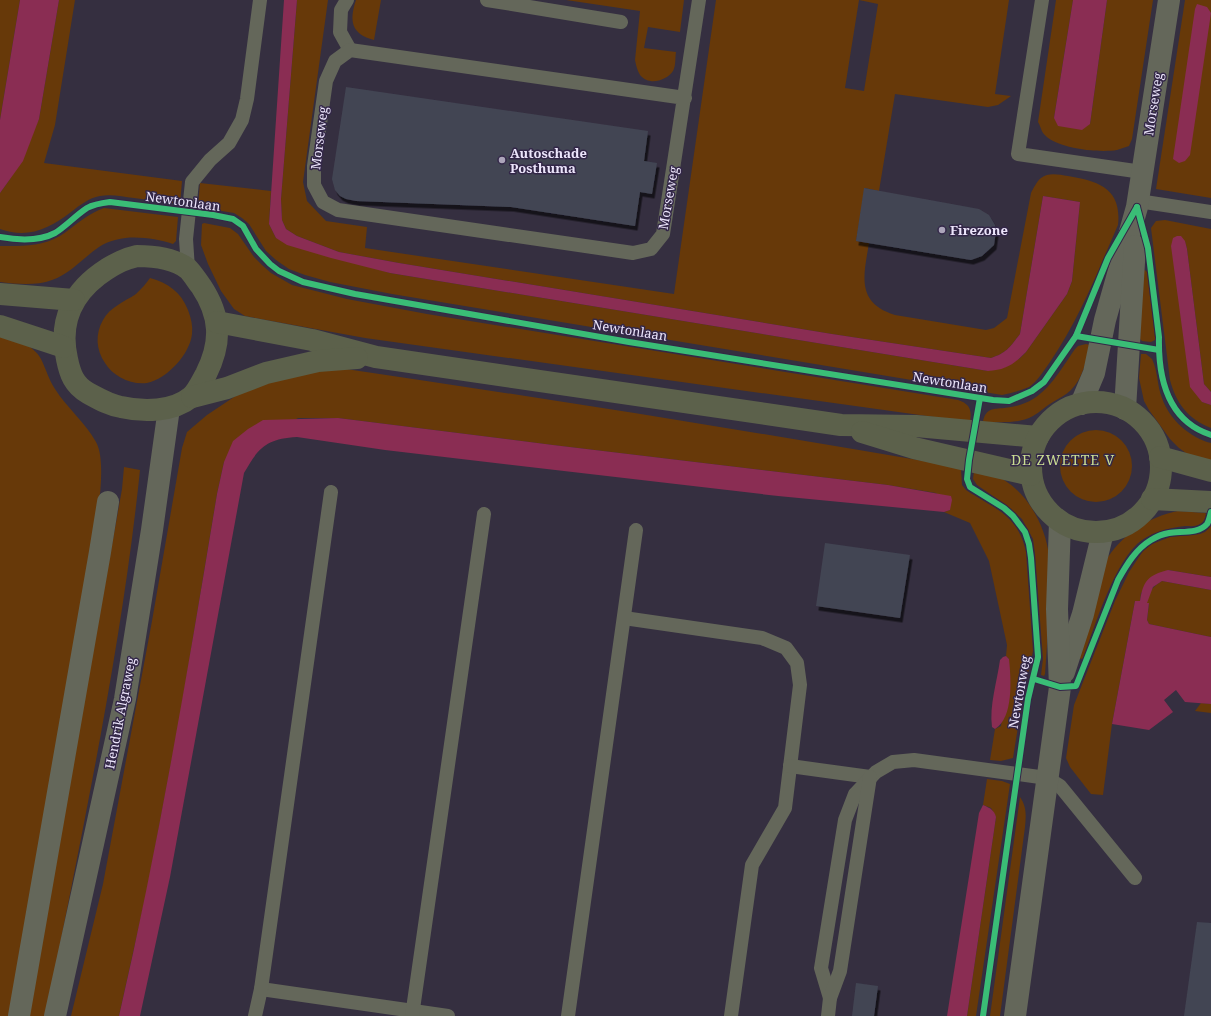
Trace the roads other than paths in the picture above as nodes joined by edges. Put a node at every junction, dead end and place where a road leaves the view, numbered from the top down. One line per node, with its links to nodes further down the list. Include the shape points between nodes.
1 (260, 0): 13 (lane, via 242,120 229,143 210,160 192,182 186,239)
2 (347, 0): 8 (lane, via 341,10 340,32)
3 (487, 0): 7 (lane)
4 (699, 0): 9 (lane, Morseweg)
5 (1042, 0): 10 (lane, via 1018,154)
6 (1169, 0): 10 (street, Morseweg)
7 (620, 22)
8 (350, 50): 9 (lane); 9 (lane, Morseweg, via 334,61 326,81 314,166 314,185 323,202 338,210 633,254 651,249 663,234)
9 (685, 98)
10 (1142, 172): 11 (street, Morseweg)
11 (1137, 204): 12 (lane); 21 (street, Morseweg, via 1105,320 1094,373); 23 (street, Morseweg)
12 (1211, 212)
13 (188, 269): 15 (street, via 171,260 154,256 124,259 89,282); 16 (street, via 210,300)
14 (0, 294): 15 (street)
15 (74, 300): 18 (street, via 64,330)
16 (217, 322): 19 (street, via 312,340); 20 (street, via 216,344 210,365)
17 (0, 326): 18 (street)
18 (64, 347): 22 (street, via 68,365 80,388 121,407)
19 (376, 357): 20 (street, via 318,361 266,373 227,388); 24 (street)
20 (192, 397): 22 (street)
21 (1081, 404): 23 (street, via 1104,403); 25 (street, via 1063,411 1048,422)
22 (169, 408): 47 (street, Hendrik Algraweg, via 125,699)
23 (1125, 409): 26 (street, via 1142,421 1154,438)
24 (841, 425): 25 (street, via 916,426); 28 (street, via 914,448)
25 (1038, 437): 28 (street, via 1032,456)
26 (1160, 457): 27 (street); 30 (street, via 1160,478)
27 (1211, 470)
28 (1031, 475): 34 (street, via 1036,493 1046,509)
29 (332, 492): 43 (lane)
30 (1152, 499): 32 (street); 36 (street, via 1140,515 1123,527)
31 (108, 502): 46 (street)
32 (1211, 502)
33 (484, 514): 45 (lane)
34 (1060, 522): 36 (street, via 1080,531); 38 (street, via 1057,609)
35 (636, 530): 37 (lane)
36 (1103, 532): 38 (street, via 1083,614)
37 (624, 618): 39 (lane, via 762,638 786,648 797,663 800,685); 50 (lane)
38 (1060, 687): 41 (street)
39 (790, 766): 40 (lane); 51 (lane, via 785,808 752,865)
40 (870, 777): 41 (lane, via 893,762 914,760); 44 (lane, via 840,971); 44 (lane, via 855,794 845,820 821,968)
41 (1047, 778): 42 (lane, via 1060,786); 53 (street)
42 (1135, 878)
43 (261, 989): 45 (lane); 48 (lane)
44 (830, 998): 52 (lane)
45 (413, 1014): 49 (lane)
46 (19, 1016)
47 (55, 1016)
48 (255, 1016)
49 (448, 1016)
50 (568, 1016)
51 (731, 1016)
52 (828, 1016)
53 (1015, 1016)

